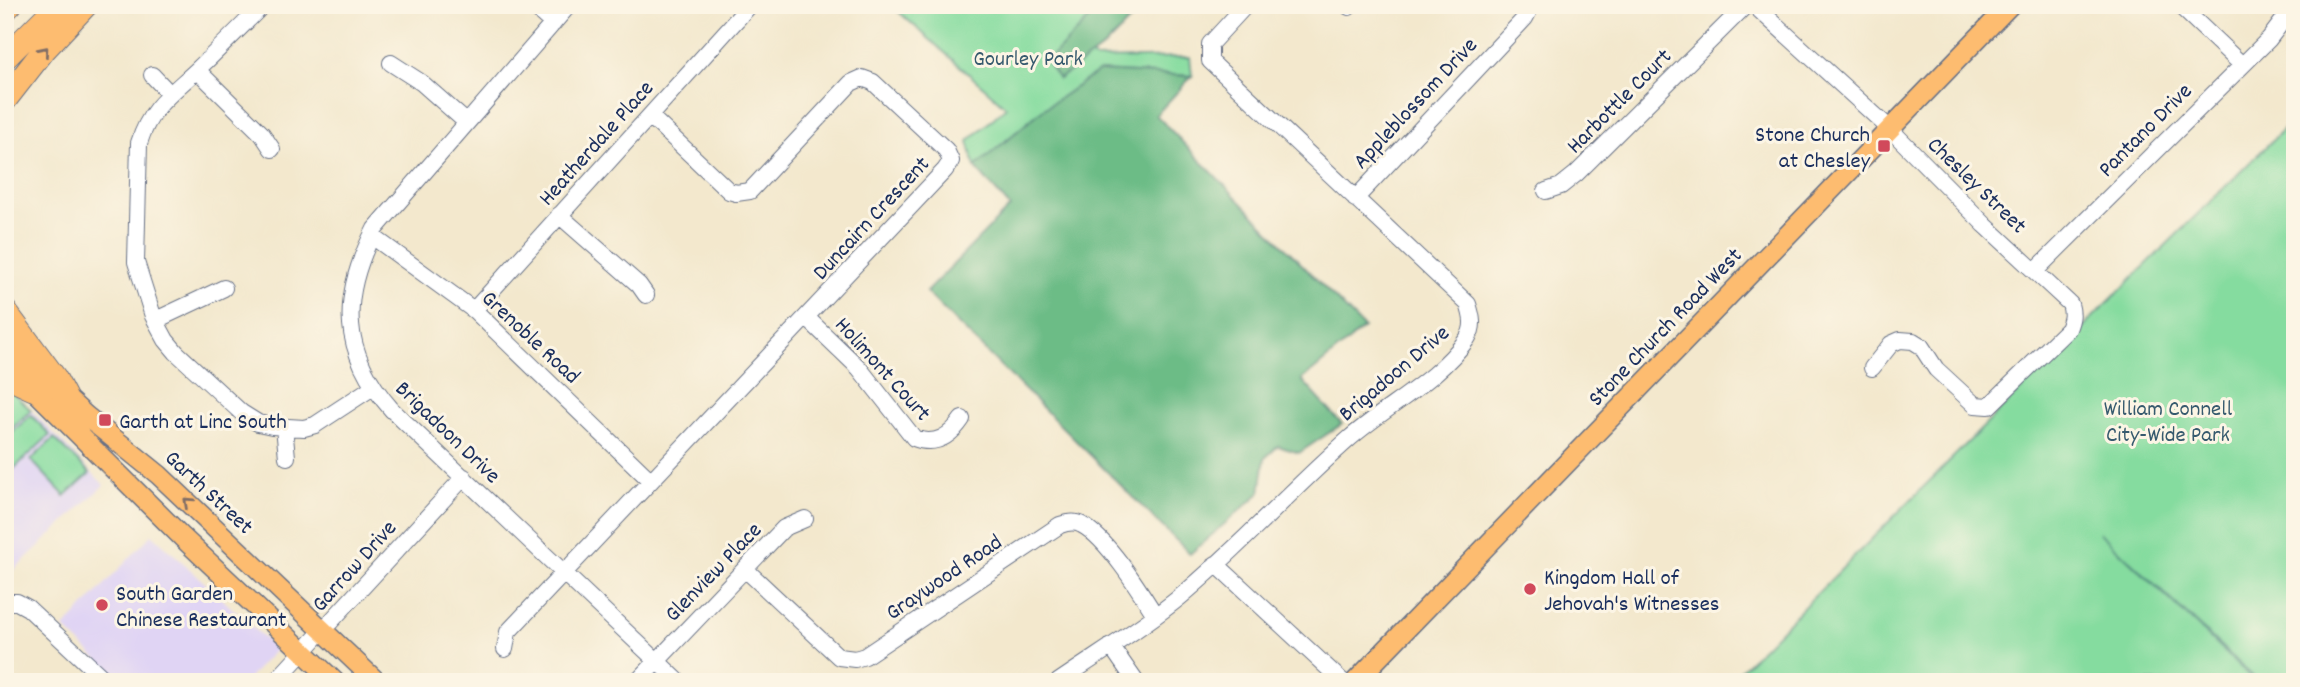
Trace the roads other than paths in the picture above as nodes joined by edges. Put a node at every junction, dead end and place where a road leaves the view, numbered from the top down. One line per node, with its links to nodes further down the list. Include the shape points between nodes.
1 (10, 5): 14 (highway)
2 (58, 5): 17 (highway)
3 (86, 5): 23 (highway, one-way to 3)
4 (263, 5): 20 (street)
5 (532, 5): 16 (street)
6 (569, 5): 16 (street, Brigadoon Drive)
7 (750, 5): 24 (street, Heatherdale Place)
8 (1246, 5): 29 (street, Brigadoon Drive, via 1210,44 1210,61)
9 (1532, 5): 29 (street, Appleblossom Drive, via 1525,18)
10 (1746, 5): 28 (street, Harbottle Court, via 1576,174)
11 (1754, 5): 26 (street, Chesley Street)
12 (2010, 5): 26 (main road, Stone Church Road West)
13 (2179, 5): 19 (street)
14 (5, 10)
15 (2285, 18): 19 (street, Pantano Drive)
16 (552, 24): 25 (street, Brigadoon Drive)
17 (5, 58)
18 (391, 64): 25 (street, via 422,83)
19 (2242, 65): 32 (street, Pantano Drive)
20 (197, 70): 22 (street); 27 (street)
21 (152, 75): 22 (street)
22 (169, 93): 38 (street, via 145,125 139,143 136,262)
23 (5, 100)
24 (650, 116): 30 (street, Heatherdale Place); 37 (street, Duncairn Crescent, via 736,193 750,191 852,83 862,78 873,82 946,150 951,161 945,170)
25 (466, 122): 31 (street, Brigadoon Drive)
26 (1889, 128): 32 (street, Chesley Street); 73 (main road, Stone Church Road West)
27 (272, 149)
28 (1546, 191)
29 (1354, 199): 54 (street, Brigadoon Drive, via 1468,304 1473,318 1469,338 1426,380 1309,474)
30 (559, 215): 34 (street); 35 (street, Heatherdale Place)
31 (372, 236): 35 (street, Grenoble Road); 43 (street, Brigadoon Drive, via 357,269 350,313 354,345)
32 (2035, 271): 41 (street, Chesley Street, via 2070,304 2073,318 2068,330 1989,406 1975,405 1913,341 1891,344)
33 (224, 288): 38 (street)
34 (646, 295)
35 (474, 310): 50 (street, Grenoble Road)
36 (5, 311): 45 (highway)
37 (807, 318): 46 (street, Holimont Court, via 859,369 914,438 937,442); 50 (street, Duncairn Crescent)
38 (156, 320): 47 (street, via 176,352 242,413 258,423)
39 (5, 342): 45 (main road, Garth Street)
40 (5, 361): 44 (main road)
41 (1872, 368)
42 (5, 376): 44 (highway)
43 (373, 387): 47 (street, via 315,425); 49 (street, Brigadoon Drive)
44 (33, 389): 52 (main road)
45 (65, 397): 53 (main road, Garth Street, one-way to 45, via 159,475)
46 (962, 419)
47 (284, 427): 48 (street)
48 (287, 457)
49 (464, 477): 56 (street, Brigadoon Drive); 59 (street, Garrow Drive)
50 (652, 481): 56 (street, Duncairn Crescent)
51 (805, 519): 55 (street, Glenview Place, via 785,528)
52 (182, 537): 53 (main road, via 205,534); 62 (main road)
53 (237, 549): 59 (main road, Garth Street)
54 (1216, 564): 58 (street, Brigadoon Drive); 72 (street)
55 (745, 569): 58 (street, Graywood Road, via 839,657 855,659 1060,526 1074,523 1085,527 1119,562); 63 (street, Glenview Place)
56 (564, 573): 61 (street, Duncairn Crescent, via 508,632); 63 (street, Brigadoon Drive)
57 (5, 602): 64 (street, via 29,608)
58 (1156, 615): 60 (street, Brigadoon Drive)
59 (323, 631): 62 (street, Garrow Drive); 67 (main road, Garth Street)
60 (1111, 646): 70 (street, Brigadoon Drive); 71 (street)
61 (505, 649)
62 (304, 652): 65 (street, Garrow Drive); 66 (main road)
63 (658, 661): 68 (street, Glenview Place); 69 (street, Brigadoon Drive)
64 (107, 682)
65 (275, 682)
66 (335, 682)
67 (377, 682)
68 (637, 682)
69 (679, 682)
70 (1058, 682)
71 (1136, 682)
72 (1342, 682)
73 (1355, 682)

